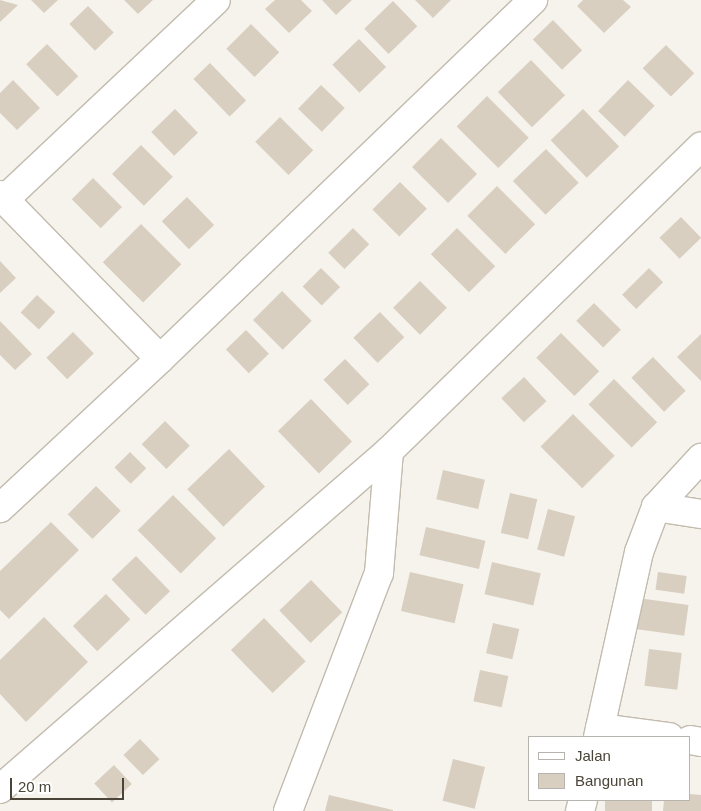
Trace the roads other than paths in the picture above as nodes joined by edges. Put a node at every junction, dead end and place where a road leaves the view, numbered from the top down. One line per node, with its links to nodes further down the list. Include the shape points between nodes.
1 (216, 0): 4 (street)
2 (533, 0): 5 (street)
3 (701, 147): 6 (street)
4 (2, 198): 5 (street)
5 (160, 359): 9 (street)
6 (389, 451): 13 (street); 14 (street, via 379,573)
7 (701, 458): 8 (street)
8 (656, 507): 10 (street); 11 (street, via 639,552)
9 (0, 508)
10 (701, 514)
11 (599, 733): 12 (street)
12 (652, 736)
13 (0, 789)
14 (288, 811)

